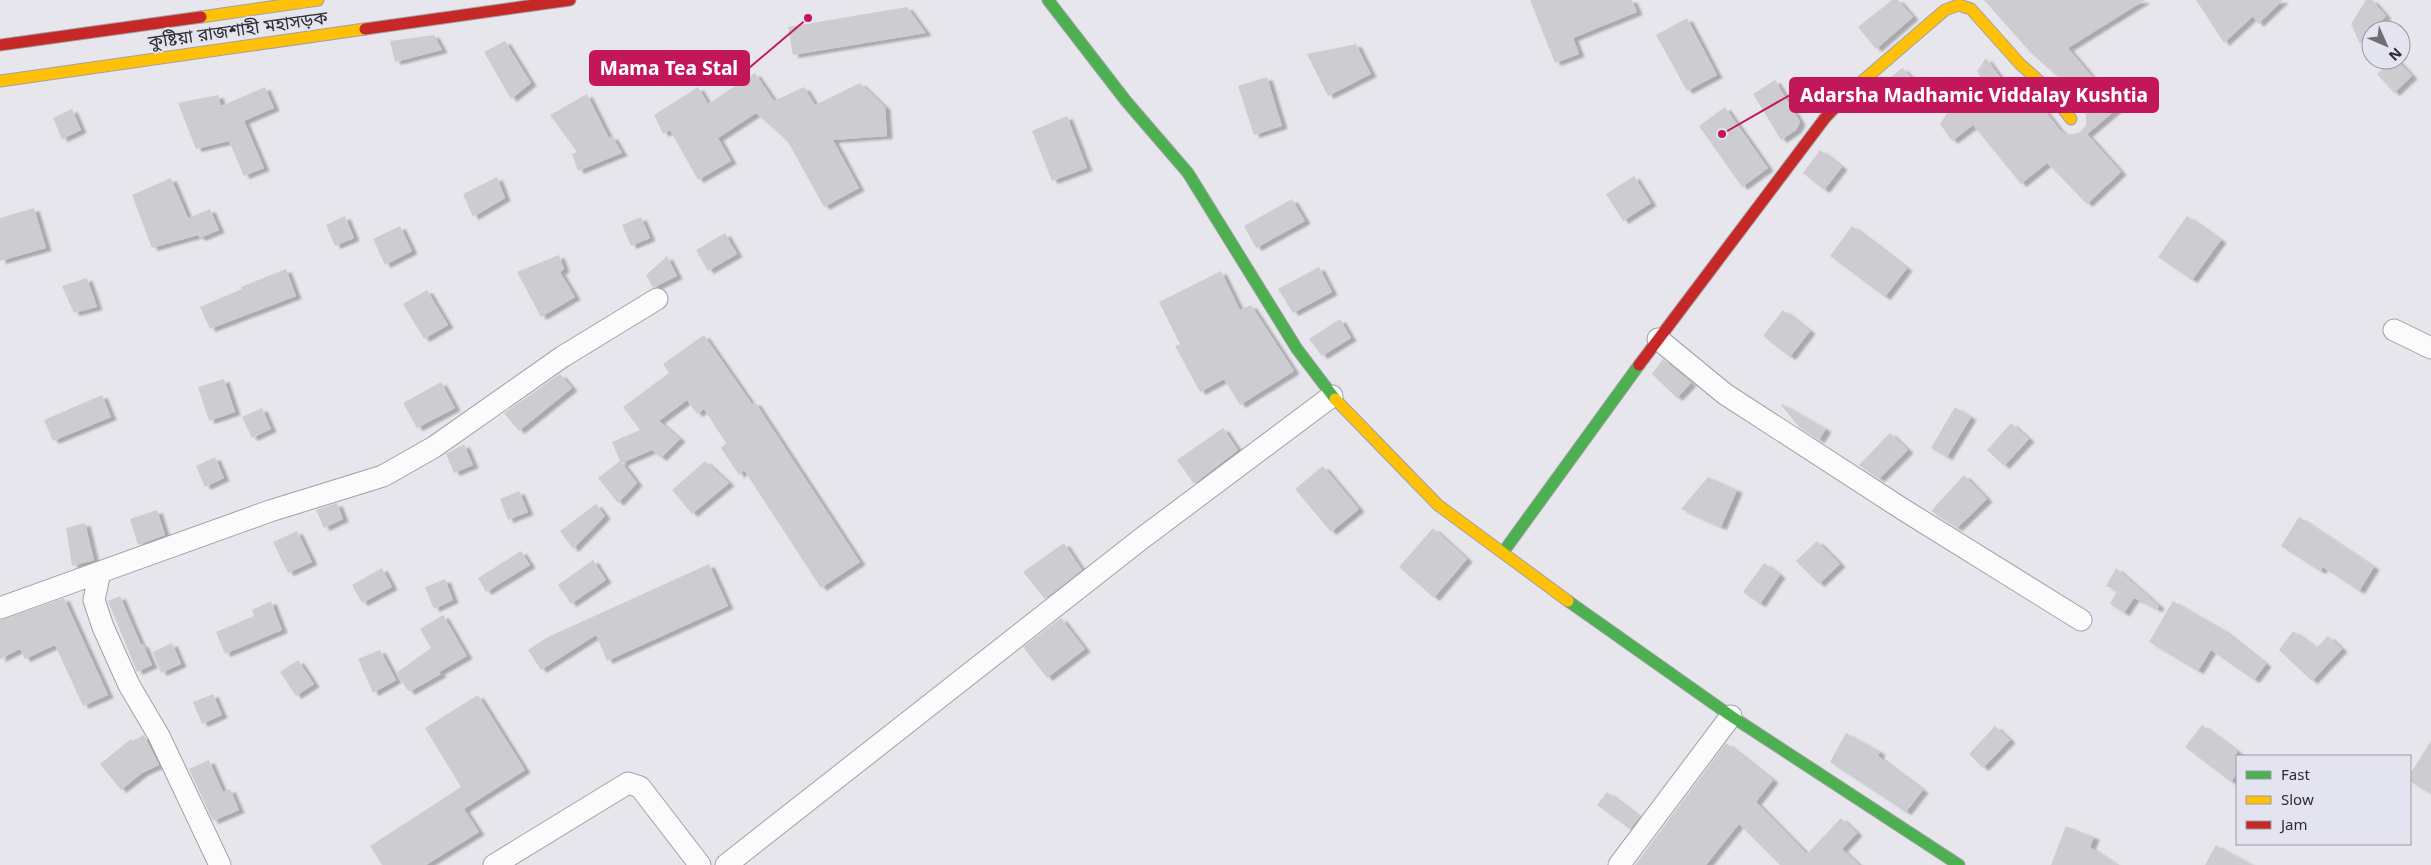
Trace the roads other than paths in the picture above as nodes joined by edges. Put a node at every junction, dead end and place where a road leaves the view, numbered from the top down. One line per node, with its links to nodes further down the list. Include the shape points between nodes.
1 (318, 0): 4 (main road, কুষ্টিয়া রাজশাহী মহাসড়ক, via 242,14)
2 (570, 0): 5 (main road, কুষ্টিয়া রাজশাহী মহাসড়ক, via 245,43)
3 (1048, 0): 11 (main road, via 1126,101 1188,173 1297,349)
4 (0, 45)
5 (0, 81)
6 (2071, 119): 9 (main road, via 2048,89 2020,64 1971,9 1959,5 1945,10 1843,98 1825,118)
7 (657, 299): 13 (street, via 562,357 434,447 383,476 270,511)
8 (2394, 330): 10 (street)
9 (1658, 339): 12 (main road); 15 (street, via 1725,394)
10 (2431, 348)
11 (1332, 396): 12 (main road, via 1438,504); 20 (street, via 1141,539)
12 (1504, 551): 16 (main road, via 1564,598)
13 (100, 572): 14 (street); 17 (street, via 94,600 103,627)
14 (0, 608)
15 (2081, 620)
16 (1731, 716): 21 (street); 22 (main road)
17 (220, 865)
18 (494, 865): 19 (street, via 628,783 640,787)
19 (700, 865)
20 (726, 865)
21 (1619, 865)
22 (1960, 865)

